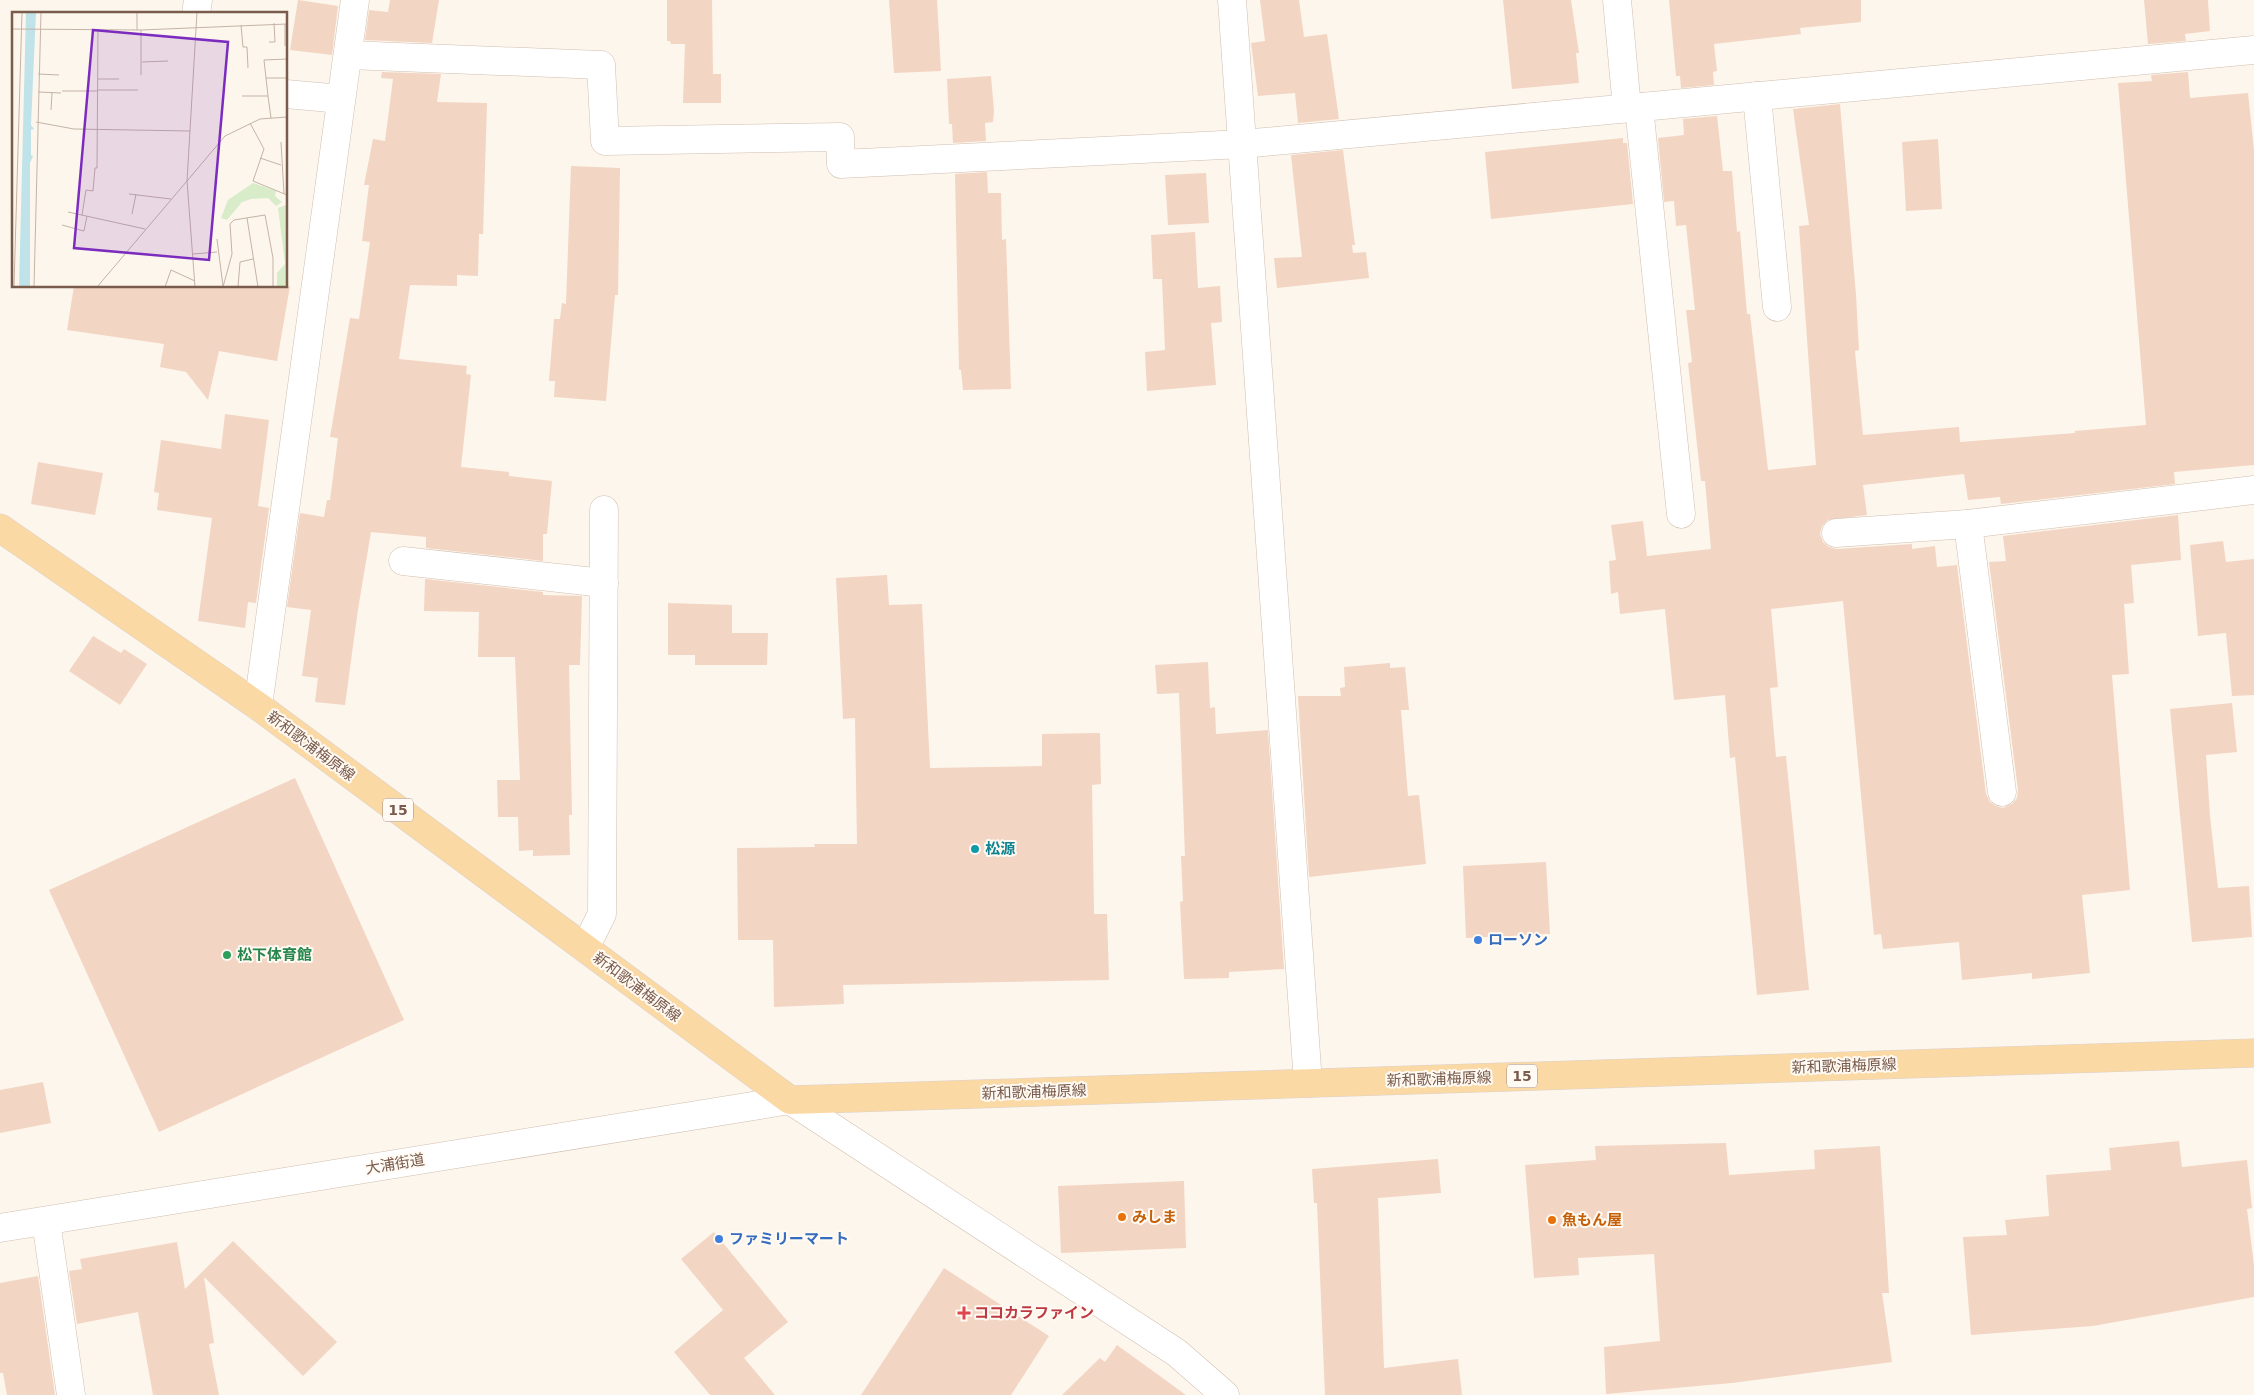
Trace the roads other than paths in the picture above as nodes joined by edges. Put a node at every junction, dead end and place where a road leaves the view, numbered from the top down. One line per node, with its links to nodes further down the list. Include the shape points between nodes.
1 (355, 0): 5 (street)
2 (1232, 0): 10 (street)
3 (1618, 0): 9 (street)
4 (2254, 50): 7 (street)
5 (348, 55): 8 (street); 10 (street, via 601,65 606,142 840,137 841,164)
6 (288, 94): 8 (street)
7 (1757, 96): 9 (street); 11 (street)
8 (341, 98): 20 (street)
9 (1633, 108): 10 (street); 14 (street)
10 (1243, 144): 24 (street)
11 (1777, 307)
12 (2254, 490): 15 (street)
13 (604, 510): 19 (street)
14 (1681, 514)
15 (1968, 524): 17 (street); 21 (street)
16 (0, 528): 20 (main road, 新和歌浦梅原線 / 15)
17 (1836, 534)
18 (403, 561): 19 (street)
19 (604, 583): 22 (street, via 602,914)
20 (258, 706): 22 (main road, 新和歌浦梅原線 / 15)
21 (2002, 792)
22 (585, 948): 25 (main road, 新和歌浦梅原線 / 15)
23 (2254, 1053): 24 (main road, 新和歌浦梅原線 / 15)
24 (1308, 1083): 25 (main road, 新和歌浦梅原線 / 15)
25 (790, 1100): 26 (street, 大浦街道); 29 (street, via 1177,1353)
26 (46, 1221): 27 (street, 大浦街道); 28 (street)
27 (0, 1228)
28 (71, 1395)
29 (1225, 1395)

